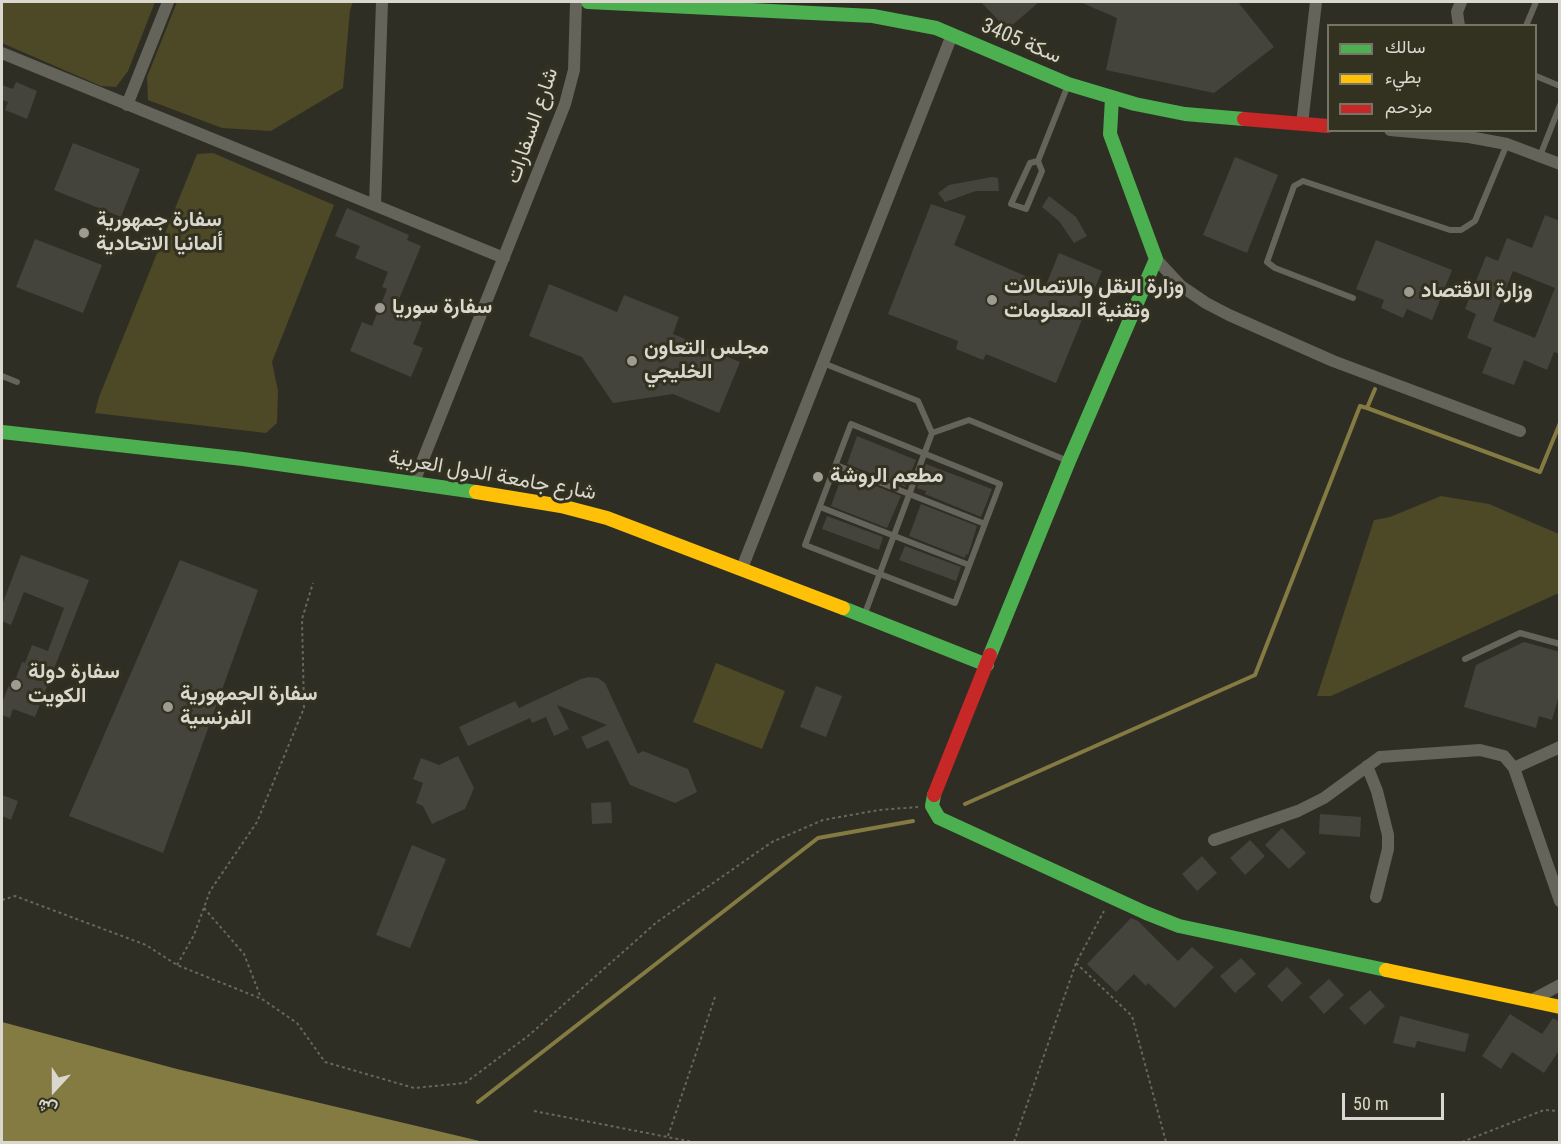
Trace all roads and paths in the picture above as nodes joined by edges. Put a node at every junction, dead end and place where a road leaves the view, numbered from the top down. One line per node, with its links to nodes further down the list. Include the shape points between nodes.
1 (168, 2): 16 (street)
2 (382, 2): 25 (street)
3 (576, 2): 26 (street, شارع السفارات, via 574,70 565,104)
4 (588, 2): 10 (street, سكة 3405, via 873,16 936,28)
5 (1316, 2): 18 (street)
6 (1461, 2): 8 (street)
7 (1536, 2): 9 (lane)
8 (1459, 24)
9 (1527, 24)
10 (952, 35): 13 (street, سكة 3405); 29 (street)
11 (2, 53): 16 (street)
12 (1537, 76): 14 (lane)
13 (1068, 84): 15 (street, سكة 3405); 23 (lane)
14 (1560, 86)
15 (1112, 98): 18 (street, سكة 3405, via 1185,114); 27 (street, via 1110,134)
16 (127, 105): 25 (street)
17 (1560, 105): 22 (lane)
18 (1302, 124): 19 (street, سكة 3405)
19 (1327, 126)
20 (1416, 132): 21 (street)
21 (1507, 144): 22 (street); 28 (lane, via 1475,221 1461,230 1450,230 1303,181 1294,186 1267,262)
22 (1540, 156): 24 (street)
23 (1038, 161): 23 (lane, via 1029,163 1011,204 1026,209 1042,171)
24 (1560, 164)
25 (375, 205): 26 (street)
26 (504, 258): 38 (street, شارع السفارات)
27 (1156, 259): 32 (street, via 1181,286 1229,315 1333,361); 36 (street)
28 (1353, 298)
29 (823, 362): 34 (lane, via 918,401); 44 (street)
30 (2, 376): 31 (lane)
31 (17, 382)
32 (1520, 431)
33 (2, 432): 38 (street, شارع جامعة الدول العربية)
34 (932, 434): 35 (lane); 36 (lane, via 969,420)
35 (925, 454): 37 (lane, via 851,424); 39 (lane); 41 (lane, via 1000,484)
36 (1069, 461): 50 (street)
37 (836, 465): 39 (lane); 40 (lane)
38 (414, 482): 44 (street, شارع جامعة الدول العربية, via 549,504 607,518)
39 (910, 494): 41 (lane); 42 (lane)
40 (820, 507): 42 (lane); 45 (lane, via 805,545)
41 (985, 524): 43 (lane)
42 (894, 536): 43 (lane); 45 (lane)
43 (969, 565): 45 (lane, via 955,603)
44 (742, 568): 47 (street, شارع جامعة الدول العربية)
45 (880, 574): 47 (lane)
46 (313, 583): 60 (path, via 302,619 304,708 257,822 210,891)
47 (864, 616): 50 (street, شارع جامعة الدول العربية)
48 (1560, 644): 49 (lane, via 1520,633)
49 (1465, 659)
50 (987, 664): 54 (street)
51 (1560, 747): 53 (street)
52 (1366, 766): 53 (street, via 1380,757 1480,750 1504,756); 55 (street, via 1324,798 1299,811); 57 (street, via 1388,835)
53 (1514, 768): 59 (street)
54 (932, 806): 56 (street, via 939,818); 65 (path, via 823,820 772,842 657,922 528,1036 465,1083 414,1088 325,1062 297,1023)
55 (1214, 840)
56 (1112, 897): 61 (path); 66 (street, via 1179,926)
57 (1376, 897)
58 (2, 900): 62 (path, via 15,896 146,945)
59 (1560, 901)
60 (204, 908): 62 (path); 65 (path, via 244,954)
61 (1076, 963): 72 (path); 73 (path, via 1132,1016)
62 (177, 965): 65 (path)
63 (1560, 985): 66 (street)
64 (715, 997): 70 (path)
65 (262, 999)
66 (1530, 1001): 67 (street)
67 (1560, 1007)
68 (534, 1111): 70 (path)
69 (1560, 1111): 74 (path, via 1544,1110)
70 (668, 1137): 71 (path)
71 (693, 1143)
72 (1014, 1143)
73 (1166, 1143)
74 (1462, 1143)

